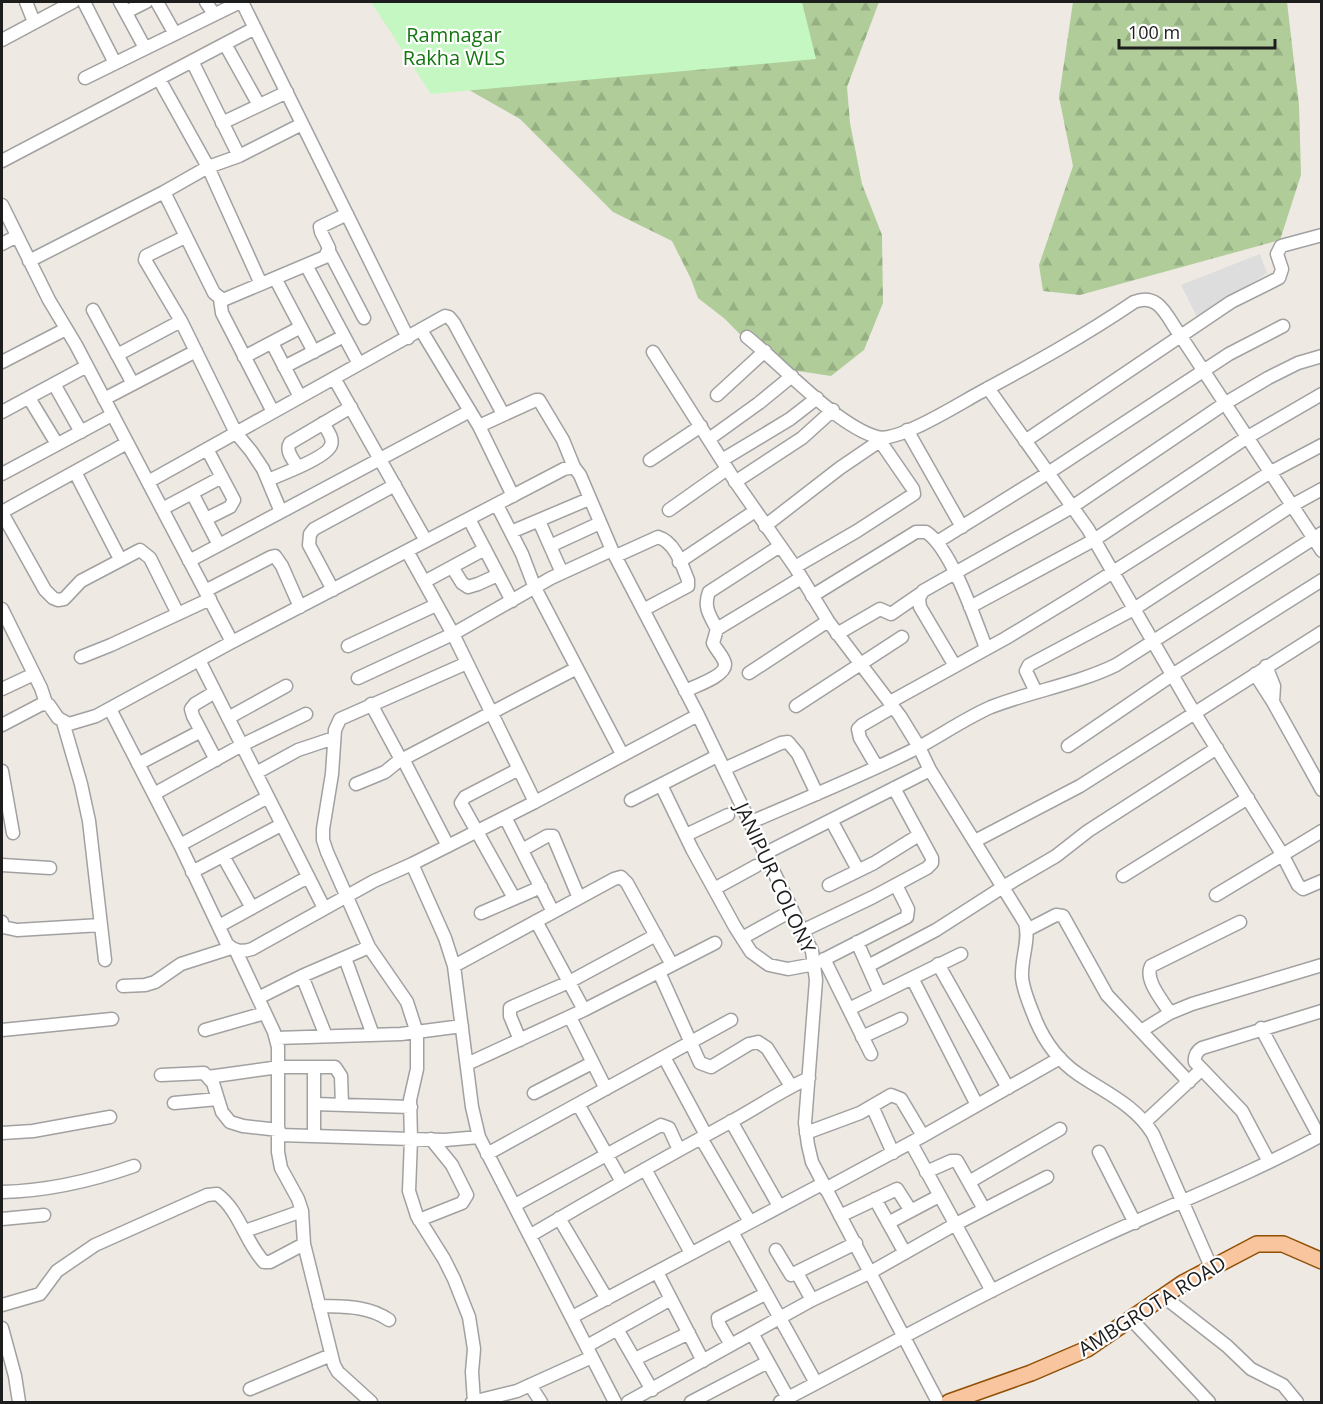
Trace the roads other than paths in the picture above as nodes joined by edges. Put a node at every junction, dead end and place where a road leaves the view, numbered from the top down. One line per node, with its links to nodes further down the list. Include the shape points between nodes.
1 (26, 2): 10 (street)
2 (73, 2): 10 (street)
3 (84, 2): 18 (street)
4 (146, 2): 8 (street)
5 (157, 2): 13 (street)
6 (206, 2): 9 (street)
7 (241, 2): 9 (street); 12 (street)
8 (123, 7): 16 (street)
9 (214, 14): 13 (street)
10 (34, 22): 14 (street)
11 (2, 25): 14 (street)
12 (255, 28): 15 (street); 21 (street)
13 (175, 34): 16 (street)
14 (4, 38)
15 (225, 44): 17 (street); 22 (street)
16 (145, 48): 18 (street)
17 (192, 62): 20 (street); 23 (street)
18 (115, 63): 19 (street)
19 (85, 78)
20 (159, 79): 26 (street); 27 (street)
21 (287, 92): 22 (street); 24 (street)
22 (259, 105): 23 (street)
23 (222, 123): 25 (street)
24 (302, 124): 25 (street); 30 (street)
25 (239, 156): 27 (street)
26 (2, 161)
27 (208, 167): 28 (street); 39 (street)
28 (164, 192): 33 (street); 36 (street)
29 (2, 206): 32 (street)
30 (347, 214): 35 (street, via 320,227); 50 (street)
31 (1322, 235): 48 (street, via 1281,246 1277,254 1282,269 1280,278 1243,294)
32 (17, 236): 34 (street); 36 (street)
33 (185, 237): 40 (street); 43 (street, via 145,260)
34 (2, 244)
35 (329, 251): 37 (street, via 325,257); 42 (street)
36 (29, 261): 46 (street)
37 (306, 265): 38 (street); 49 (street)
38 (275, 278): 39 (street); 45 (street)
39 (261, 284): 40 (street)
40 (220, 299): 59 (street, via 222,313)
41 (93, 310): 57 (street)
42 (364, 318)
43 (181, 321): 53 (street); 57 (street)
44 (1283, 326): 64 (street)
45 (301, 327): 52 (street); 55 (street)
46 (66, 329): 60 (street); 62 (street)
47 (421, 330): 50 (street); 79 (street); 82 (street, via 441,317 451,319)
48 (1180, 335): 64 (street); 69 (street, via 1161,306 1139,300); 93 (street)
49 (344, 336): 55 (street); 61 (street)
50 (408, 338): 61 (street)
51 (747, 338): 54 (street)
52 (272, 342): 59 (street); 63 (street)
53 (196, 351): 68 (street); 89 (street)
54 (765, 351): 65 (street); 71 (street)
55 (314, 352): 63 (street)
56 (653, 352): 86 (street)
57 (117, 355): 68 (street)
58 (1322, 356): 76 (street, via 1283,370)
59 (244, 357): 81 (street)
60 (2, 362)
61 (359, 364): 66 (street)
62 (87, 366): 67 (street); 75 (street)
63 (284, 368): 72 (street)
64 (1203, 371): 76 (street); 105 (street)
65 (792, 376): 74 (street); 91 (street)
66 (334, 378): 72 (street); 77 (street)
67 (54, 384): 73 (street); 88 (street)
68 (133, 384): 75 (street)
69 (988, 388): 87 (street); 93 (street)
70 (1322, 394): 90 (street)
71 (717, 395)
72 (300, 397): 81 (street)
73 (29, 398): 80 (street); 95 (street)
74 (817, 398): 78 (street); 100 (street)
75 (104, 399): 83 (street)
76 (1224, 404): 90 (street); 118 (street)
77 (351, 407): 84 (street); 98 (street)
78 (833, 410): 92 (street, via 850,424); 110 (street, via 802,438)
79 (470, 411): 85 (street); 98 (street)
80 (2, 412)
81 (273, 412): 89 (street)
82 (503, 414): 85 (street); 102 (street, JANIPUR COLONY, via 539,400)
83 (112, 415): 88 (street); 94 (street)
84 (323, 423): 101 (street, via 288,446); 101 (street, via 331,447)
85 (479, 426): 114 (street)
86 (701, 426): 91 (street); 99 (street)
87 (907, 430): 92 (street); 129 (street)
88 (81, 432): 95 (street)
89 (236, 433): 97 (street); 108 (street)
90 (1246, 438): 104 (street); 132 (street)
91 (709, 439): 100 (street)
92 (882, 439): 128 (street); 146 (street, via 913,495)
93 (1025, 441): 105 (street)
94 (127, 442): 103 (street); 109 (street)
95 (57, 444): 106 (street)
96 (1322, 445): 104 (street)
97 (207, 449): 107 (street); 109 (street)
98 (381, 459): 111 (street); 122 (street)
99 (650, 460)
100 (725, 464): 110 (street); 120 (street)
101 (297, 466): 108 (street)
102 (574, 467): 114 (street); 115 (street, JANIPUR COLONY)
103 (75, 472): 123 (street); 142 (street)
104 (1269, 472): 117 (street); 149 (street)
105 (1048, 473): 118 (street); 129 (street)
106 (2, 474)
107 (222, 477): 113 (street); 124 (street, via 234,503)
108 (268, 480): 122 (street)
109 (148, 482): 119 (street)
110 (735, 482): 121 (street)
111 (395, 485): 133 (street); 155 (street, via 310,534 309,545)
112 (1322, 489): 117 (street)
113 (192, 493): 119 (street); 124 (street)
114 (513, 496): 116 (street)
115 (589, 499): 126 (street); 127 (street, JANIPUR COLONY)
116 (497, 505): 125 (street); 130 (street)
117 (1291, 506): 131 (street); 163 (street)
118 (1072, 507): 132 (street); 147 (street)
119 (162, 509): 143 (street)
120 (669, 510)
121 (755, 511): 128 (street); 144 (street)
122 (281, 512): 135 (street)
123 (2, 513): 142 (street, via 45,590 58,600 64,599 81,581)
124 (206, 519): 135 (street)
125 (469, 519): 133 (street); 138 (street)
126 (539, 521): 130 (street); 136 (street)
127 (600, 523): 136 (street); 141 (street, JANIPUR COLONY)
128 (765, 526): 137 (street)
129 (962, 527): 134 (street)
130 (511, 532): 154 (street)
131 (1317, 536): 140 (street); 173 (street)
132 (1094, 540): 149 (street); 162 (street)
133 (426, 542): 139 (street)
134 (937, 542): 147 (street); 158 (street, via 926,532 916,532)
135 (219, 545): 143 (street)
136 (550, 546): 148 (street)
137 (780, 546): 146 (street); 168 (street, via 709,592 706,608)
138 (485, 549): 145 (street); 150 (street)
139 (407, 551): 153 (street); 155 (street)
140 (1322, 551)
141 (614, 553): 144 (street, via 658,537 667,541); 148 (street); 164 (street, JANIPUR COLONY)
142 (120, 559): 166 (street, via 136,550 147,554)
143 (189, 561): 157 (street)
144 (679, 562): 164 (street, via 688,586)
145 (452, 567): 150 (street, via 468,587); 153 (street)
146 (795, 567): 151 (street)
147 (955, 572): 156 (street); 162 (street)
148 (562, 573): 154 (street)
149 (1113, 573): 163 (street); 176 (street)
150 (498, 574): 159 (street)
151 (801, 578): 158 (street); 168 (street)
152 (1322, 580): 187 (street)
153 (424, 582): 160 (street)
154 (535, 588): 159 (street); 183 (street)
155 (333, 590): 161 (street)
156 (920, 594): 171 (street, via 891,614 880,609); 181 (street, via 920,607)
157 (207, 595): 161 (street, via 275,556); 166 (street); 174 (street)
158 (812, 596): 167 (street)
159 (512, 601): 170 (street)
160 (436, 604): 170 (street); 175 (street)
161 (300, 607): 174 (street)
162 (970, 607): 176 (street)
163 (1134, 609): 173 (street); 193 (street, via 1029,665 1026,671)
164 (643, 610): 191 (street, JANIPUR COLONY)
165 (2, 611): 185 (street)
166 (178, 614): 177 (street)
167 (828, 621): 171 (street); 184 (street)
168 (717, 629): 191 (street, via 713,643 723,659 724,670)
169 (1322, 632): 182 (street)
170 (453, 634): 179 (street); 188 (street)
171 (837, 634): 180 (street)
172 (902, 637): 180 (street)
173 (1152, 640): 187 (street); 193 (street, via 1106,669)
174 (232, 642): 178 (street)
175 (348, 646)
176 (986, 648): 181 (street)
177 (81, 657)
178 (199, 660): 192 (street); 199 (street)
179 (467, 663): 196 (street); 202 (street)
180 (861, 665): 197 (street); 198 (street)
181 (955, 666): 197 (street)
182 (1266, 666): 186 (street); 194 (street, via 1274,686)
183 (577, 668): 202 (street); 213 (street)
184 (749, 673)
185 (34, 674): 190 (street); 195 (street)
186 (1255, 674): 194 (street); 200 (street)
187 (1172, 675): 200 (street); 210 (street)
188 (358, 678)
189 (286, 686): 204 (street)
190 (2, 689)
191 (685, 691): 203 (street, JANIPUR COLONY)
192 (215, 692): 204 (street); 207 (street, via 191,709)
193 (1036, 692): 211 (street, via 988,709)
194 (1273, 702): 227 (street)
195 (46, 704): 205 (street); 206 (street)
196 (371, 704): 208 (street, via 340,719); 215 (street)
197 (892, 704): 211 (street); 218 (street, via 858,729)
198 (796, 706)
199 (110, 709): 205 (street, via 78,723); 217 (street)
200 (1194, 711): 212 (street); 245 (street, via 1080,786)
201 (306, 714): 209 (street)
202 (492, 714): 215 (street); 219 (street)
203 (698, 715): 213 (street); 214 (street, JANIPUR COLONY)
204 (228, 718): 209 (street)
205 (63, 722): 278 (street, via 89,821)
206 (2, 724)
207 (201, 731): 216 (street); 217 (street)
208 (334, 738): 223 (street, via 298,750); 266 (street, via 323,840)
209 (242, 745): 216 (street); 223 (street)
210 (1068, 746)
211 (919, 747): 218 (street); 221 (street)
212 (1217, 748): 231 (street); 264 (street)
213 (622, 754): 233 (street)
214 (717, 756): 220 (street, JANIPUR COLONY); 225 (street)
215 (402, 759): 224 (street); 247 (street)
216 (216, 760): 228 (street)
217 (138, 764): 228 (street)
218 (877, 767): 229 (street)
219 (519, 769): 233 (street); 240 (street, via 462,800)
220 (724, 770): 229 (street, via 788,742); 238 (street, JANIPUR COLONY)
221 (930, 770): 226 (street); 245 (street)
222 (2, 771): 234 (street)
223 (256, 774): 230 (street)
224 (356, 784)
225 (661, 785): 232 (street); 243 (street)
226 (894, 788): 237 (street); 244 (street)
227 (1322, 790)
228 (154, 794): 246 (street)
229 (817, 794): 238 (street)
230 (268, 797): 239 (street); 246 (street)
231 (1248, 798): 250 (street); 258 (street)
232 (631, 800)
233 (535, 802): 236 (street)
234 (5, 803): 242 (street)
235 (728, 815): 243 (street)
236 (505, 817): 240 (street); 248 (street)
237 (831, 820): 249 (street); 256 (street)
238 (749, 823): 249 (street, JANIPUR COLONY)
239 (281, 825): 251 (street); 259 (street)
240 (476, 831): 247 (street); 268 (street)
241 (1322, 831): 250 (street)
242 (13, 833)
243 (686, 835): 265 (street)
244 (919, 835): 256 (street); 262 (street, via 932,863)
245 (975, 841): 264 (street)
246 (180, 845): 257 (street)
247 (448, 846): 252 (street)
248 (522, 850): 263 (street); 269 (street, via 553,836)
249 (764, 854): 281 (street, JANIPUR COLONY)
250 (1282, 854): 260 (street, via 1301,888); 267 (street)
251 (223, 856): 257 (street); 270 (street)
252 (412, 864): 266 (street); 295 (street)
253 (2, 865): 255 (street)
254 (756, 866): 265 (street)
255 (50, 868)
256 (858, 870): 261 (street)
257 (192, 872): 279 (street)
258 (1123, 876)
259 (308, 877): 270 (street); 271 (street)
260 (1322, 881)
261 (829, 885)
262 (896, 885): 281 (street); 284 (street, via 909,909 907,917)
263 (541, 887): 268 (street); 272 (street)
264 (1003, 887): 280 (street); 296 (street, via 936,930)
265 (714, 889): 283 (street)
266 (347, 895): 271 (street); 286 (street)
267 (1216, 896)
268 (514, 898): 273 (street)
269 (579, 898): 272 (street); 282 (street, via 623,878)
270 (252, 908): 279 (street)
271 (324, 908): 287 (street, via 252,949)
272 (553, 912): 275 (street)
273 (481, 913)
274 (782, 916): 283 (street)
275 (536, 921): 295 (street); 300 (street)
276 (2, 922): 278 (street, via 3,927 16,930)
277 (1240, 922): 308 (street, via 1151,966 1149,977)
278 (101, 925): 290 (street)
279 (219, 926): 287 (street)
280 (1027, 930): 317 (street, via 1056,915 1063,916 1107,995); 327 (street, via 1022,979 1040,1028)
281 (802, 931): 291 (street, JANIPUR COLONY)
282 (656, 935): 293 (street); 300 (street)
283 (742, 938): 291 (street, via 751,952 778,968)
284 (857, 942): 291 (street); 296 (street)
285 (715, 943): 293 (street)
286 (369, 947): 289 (street); 318 (street, via 408,1002)
287 (233, 949): 301 (street, via 181,964 156,982); 303 (street)
288 (961, 954): 292 (street)
289 (345, 958): 298 (street); 319 (street)
290 (105, 960)
291 (819, 961): 304 (street); 335 (street, JANIPUR COLONY)
292 (938, 964): 299 (street); 339 (street)
293 (672, 965): 297 (street)
294 (1322, 965): 308 (street)
295 (454, 966): 313 (street)
296 (868, 966): 302 (street)
297 (659, 972): 305 (street); 324 (street)
298 (302, 976): 303 (street); 320 (street)
299 (912, 978): 302 (street); 346 (street)
300 (569, 982): 305 (street); 323 (street, via 510,1008)
301 (123, 986)
302 (879, 994): 304 (street)
303 (258, 998): 307 (street)
304 (849, 1009): 321 (street)
305 (584, 1010): 309 (street)
306 (1322, 1011): 314 (street)
307 (265, 1013): 316 (street); 322 (street)
308 (1170, 1013): 317 (street)
309 (570, 1017): 323 (street); 328 (street)
310 (112, 1019): 315 (street)
311 (901, 1019): 321 (street)
312 (731, 1020): 324 (street)
313 (462, 1026): 318 (street); 329 (street)
314 (1261, 1028): 332 (street, via 1198,1050 1195,1062); 357 (street)
315 (2, 1030)
316 (205, 1030)
317 (1141, 1031): 336 (street)
318 (417, 1033): 319 (street); 348 (street)
319 (373, 1035): 320 (street)
320 (326, 1036): 322 (street)
321 (862, 1037): 325 (street)
322 (276, 1038): 330 (street)
323 (520, 1040): 329 (street)
324 (692, 1042): 326 (street); 337 (street, via 700,1063 707,1068 753,1042 762,1044)
325 (871, 1054)
326 (664, 1058): 338 (street); 360 (street)
327 (1060, 1058): 339 (street); 351 (street)
328 (592, 1063): 338 (street); 340 (street)
329 (467, 1064): 359 (street)
330 (279, 1067): 331 (street); 334 (street); 353 (street)
331 (314, 1067): 343 (street); 345 (street, via 338,1069)
332 (1202, 1069): 336 (street); 369 (street, via 1242,1111)
333 (161, 1075): 334 (street, via 197,1072)
334 (208, 1077): 341 (street)
335 (809, 1078): 337 (street); 354 (street, JANIPUR COLONY)
336 (1188, 1082): 351 (street)
337 (791, 1086): 350 (street)
338 (606, 1089): 344 (street)
339 (1008, 1089): 346 (street)
340 (534, 1094)
341 (218, 1099): 342 (street); 353 (street, via 230,1122)
342 (174, 1103)
343 (314, 1104): 345 (street); 356 (street)
344 (578, 1104): 367 (street); 368 (street)
345 (342, 1105): 348 (street)
346 (977, 1105): 358 (street)
347 (872, 1106): 354 (street); 358 (street, via 885,1097 896,1096); 366 (street)
348 (411, 1107): 361 (street)
349 (110, 1117): 355 (street)
350 (731, 1121): 360 (street); 382 (street)
351 (1145, 1122): 380 (street)
352 (1060, 1130): 375 (street)
353 (279, 1132): 356 (street); 384 (street, via 281,1168)
354 (806, 1132): 376 (street, JANIPUR COLONY, via 812,1162)
355 (2, 1133)
356 (314, 1135): 361 (street)
357 (1320, 1135): 369 (street)
358 (923, 1136): 363 (street)
359 (480, 1137): 362 (street); 367 (street)
360 (703, 1137): 364 (street); 391 (street)
361 (411, 1139): 362 (street); 390 (street, via 409,1191)
362 (431, 1139): 390 (street, via 452,1166 466,1195 462,1203)
363 (911, 1143): 366 (street); 372 (street)
364 (680, 1150): 368 (street, via 669,1128 661,1125); 371 (street)
365 (1099, 1152): 393 (street)
366 (892, 1153): 376 (street)
367 (487, 1154): 381 (street)
368 (607, 1155): 374 (street); 381 (street)
369 (1269, 1162): 380 (street)
370 (134, 1166): 377 (street, via 94,1180)
371 (645, 1169): 374 (street); 402 (street)
372 (926, 1172): 375 (street, via 957,1161); 378 (street)
373 (1047, 1177): 383 (street)
374 (622, 1182): 388 (street)
375 (969, 1182): 383 (street)
376 (824, 1186): 382 (street); 387 (street, JANIPUR COLONY)
377 (2, 1192)
378 (939, 1196): 385 (street); 394 (street)
379 (874, 1199): 385 (street, via 897,1189); 387 (street); 392 (street)
380 (1180, 1202): 393 (street); 404 (street)
381 (515, 1205): 397 (street)
382 (779, 1206): 391 (street)
383 (984, 1209): 394 (street)
384 (302, 1211): 395 (street); 399 (street)
385 (911, 1211): 392 (street)
386 (44, 1215): 389 (street)
387 (840, 1216): 398 (street, JANIPUR COLONY)
388 (559, 1218): 397 (street); 411 (street)
389 (2, 1219)
390 (419, 1220): 440 (street, via 444,1259 469,1317 474,1349)
391 (750, 1222): 396 (street)
392 (888, 1223): 401 (street)
393 (1135, 1223): 408 (street)
394 (954, 1225): 401 (street); 408 (street)
395 (245, 1231): 399 (street, via 267,1263); 414 (street, via 220,1196 207,1195 95,1245 57,1271 40,1294)
396 (732, 1232): 402 (street); 409 (street)
397 (531, 1235): 416 (street)
398 (856, 1243): 406 (street, JANIPUR COLONY); 407 (street)
399 (304, 1244): 415 (street)
400 (776, 1250): 407 (street, via 789,1274)
401 (905, 1252): 406 (street)
402 (691, 1253): 405 (street)
403 (1322, 1261): 404 (main road, AMBGROTA ROAD, via 1283,1244 1257,1244)
404 (1211, 1267): 410 (main road, AMBGROTA ROAD)
405 (657, 1272): 411 (street); 412 (street)
406 (871, 1272): 413 (street); 424 (street, JANIPUR COLONY)
407 (797, 1273): 413 (street)
408 (992, 1291): 424 (street)
409 (765, 1294): 418 (street); 425 (street, via 718,1318)
410 (1162, 1296): 417 (main road, AMBGROTA ROAD); 447 (street, via 1251,1369 1283,1385)
411 (607, 1299): 416 (street)
412 (671, 1299): 421 (street); 422 (street)
413 (812, 1300): 418 (street)
414 (2, 1305)
415 (319, 1306): 419 (street, via 366,1309); 427 (street)
416 (572, 1317): 426 (street)
417 (1130, 1318): 437 (main road, AMBGROTA ROAD, via 1070,1357); 446 (street)
418 (779, 1319): 423 (street); 431 (street)
419 (389, 1320)
420 (2, 1328): 438 (street)
421 (618, 1329): 426 (street); 428 (street)
422 (689, 1333): 428 (street); 429 (street)
423 (752, 1333): 425 (street); 430 (street)
424 (903, 1337): 431 (street); 445 (street, JANIPUR COLONY)
425 (731, 1345): 429 (street)
426 (590, 1352): 432 (street); 442 (street)
427 (331, 1355): 433 (street); 439 (street, via 338,1372)
428 (635, 1359): 434 (street)
429 (703, 1361): 434 (street)
430 (768, 1362): 436 (street); 444 (street)
431 (816, 1383): 436 (street)
432 (530, 1385): 435 (street); 441 (street)
433 (250, 1389)
434 (652, 1389): 443 (street)
435 (510, 1398): 440 (street)
436 (784, 1400)
437 (958, 1401)
438 (19, 1402)
439 (371, 1402)
440 (473, 1402)
441 (541, 1402)
442 (615, 1402)
443 (628, 1402)
444 (691, 1402)
445 (939, 1402)
446 (1209, 1402)
447 (1297, 1402)

